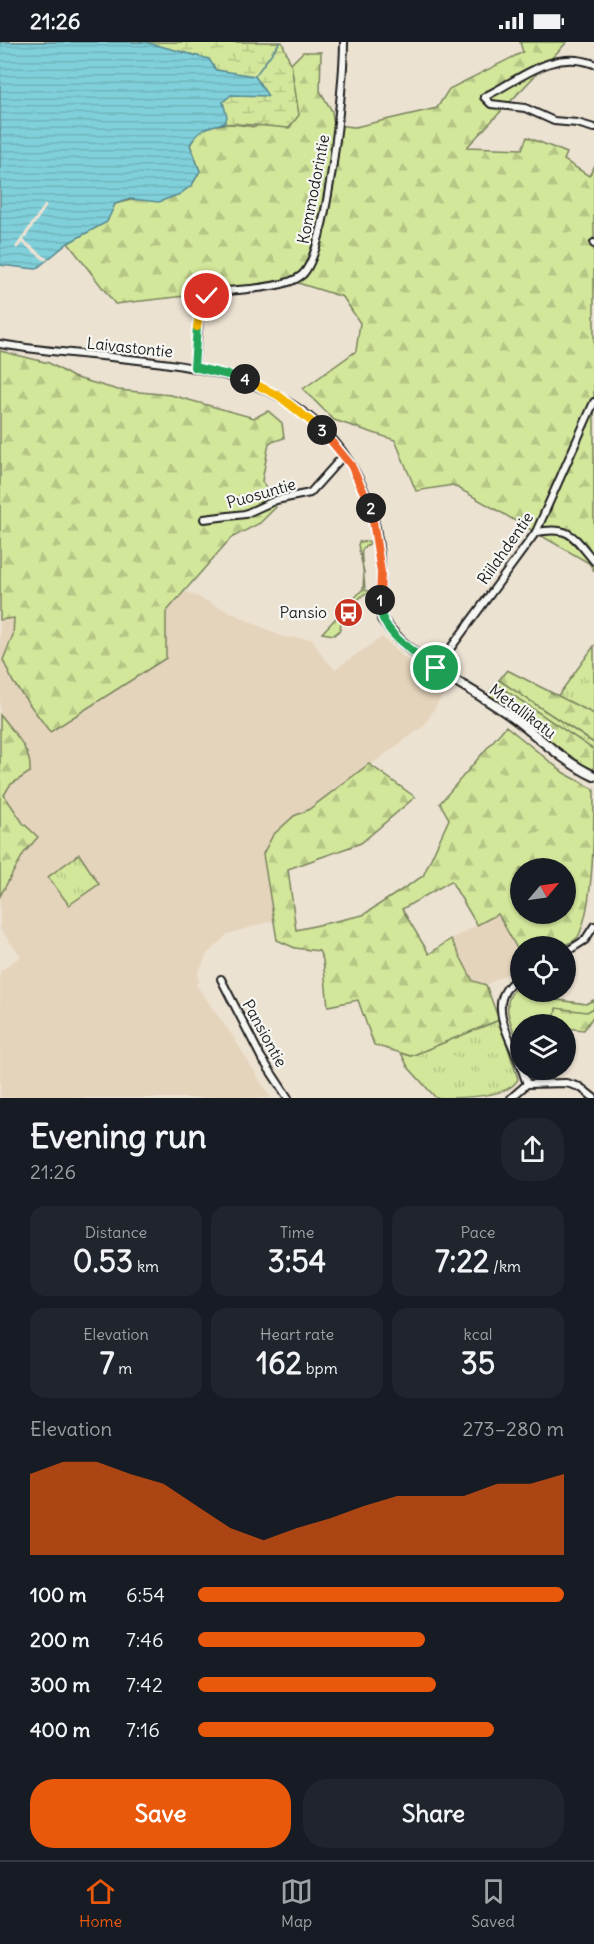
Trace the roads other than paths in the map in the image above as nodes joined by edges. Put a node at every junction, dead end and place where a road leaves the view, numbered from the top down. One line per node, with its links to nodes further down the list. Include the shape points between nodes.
1 (344, 42): 5 (street, Kommodorintie, via 339,124 323,218 309,267 301,276 286,282 207,296 200,311)
2 (594, 64): 3 (street, via 579,60 541,64 484,97 491,104 525,108 554,122)
3 (594, 128)
4 (0, 344): 5 (street, Laivastontie)
5 (194, 367): 7 (street, Laivastontie, via 244,379 279,396 310,418)
6 (594, 402): 9 (street, Riilahdentie)
7 (344, 455): 8 (street, Puosuntie, via 310,493 276,500 245,514); 11 (street, Laivastontie, via 360,480 375,519)
8 (204, 519)
9 (536, 532): 10 (street, via 556,528 566,531); 12 (street, Riilahdentie)
10 (594, 561)
11 (382, 619): 12 (street, Metallikatu, via 396,636)
12 (436, 668): 13 (street, Metallikatu, via 519,722 562,759)
13 (594, 776)
14 (594, 926): 15 (street)
15 (576, 946)
16 (221, 979): 21 (street, Pansiontie, via 261,1057)
17 (510, 985): 18 (street, via 500,1003)
18 (510, 1034)
19 (526, 1080): 20 (street)
20 (527, 1084): 22 (street); 23 (street, via 566,1083 580,1087)
21 (288, 1098)
22 (511, 1098)
23 (594, 1098)

